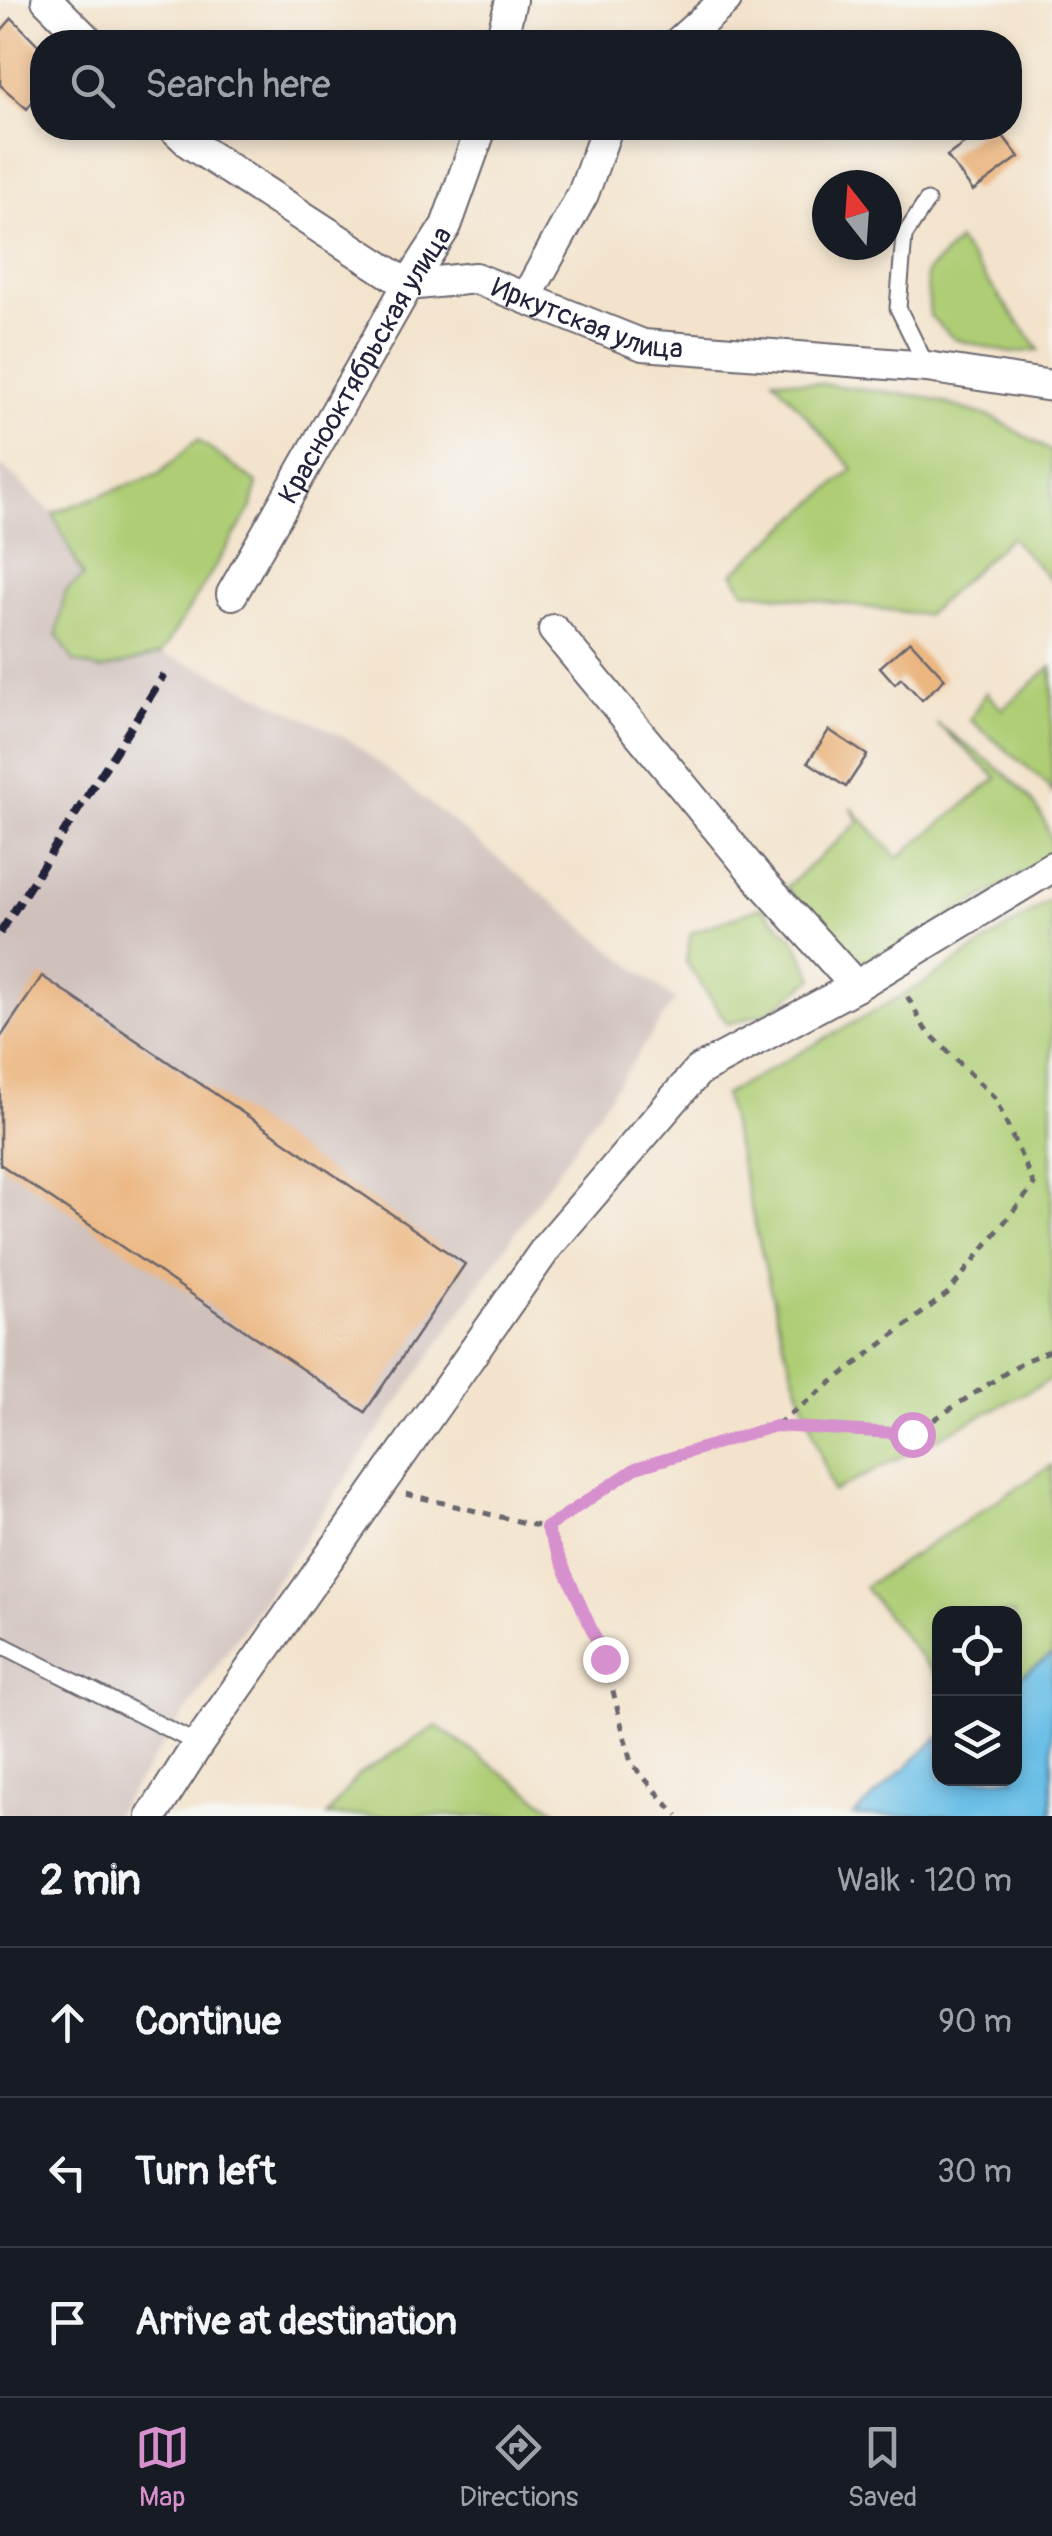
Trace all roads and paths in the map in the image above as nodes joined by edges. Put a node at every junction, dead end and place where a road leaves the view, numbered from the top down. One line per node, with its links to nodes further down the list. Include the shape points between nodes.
1 (47, 0): 4 (street)
2 (511, 0): 5 (street)
3 (726, 0): 6 (street)
4 (78, 30)
5 (505, 30)
6 (692, 30)
7 (187, 140): 11 (street)
8 (477, 140): 11 (street, Краснооктябрьская улица, via 446,226)
9 (604, 140): 12 (street, via 584,194)
10 (927, 200): 13 (lane, via 904,236 898,308)
11 (408, 285): 12 (street, Иркутская улица, via 475,278); 15 (street, Краснооктябрьская улица)
12 (526, 298): 13 (street, Иркутская улица, via 643,345)
13 (928, 368): 14 (street, Иркутская улица)
14 (1052, 386)
15 (232, 594)
16 (554, 630): 19 (street)
17 (1052, 867): 18 (street)
18 (890, 965): 19 (street); 21 (path, via 925,1029 995,1098 1034,1186 948,1293)
19 (856, 986): 22 (street, via 698,1071 546,1247)
20 (1052, 1350): 21 (path, via 912,1434)
21 (775, 1426): 23 (path, via 636,1468)
22 (379, 1487): 23 (path); 25 (street)
23 (546, 1528): 27 (path, via 605,1659 631,1763)
24 (0, 1644): 25 (lane)
25 (198, 1744): 26 (street)
26 (152, 1816)
27 (678, 1816)

